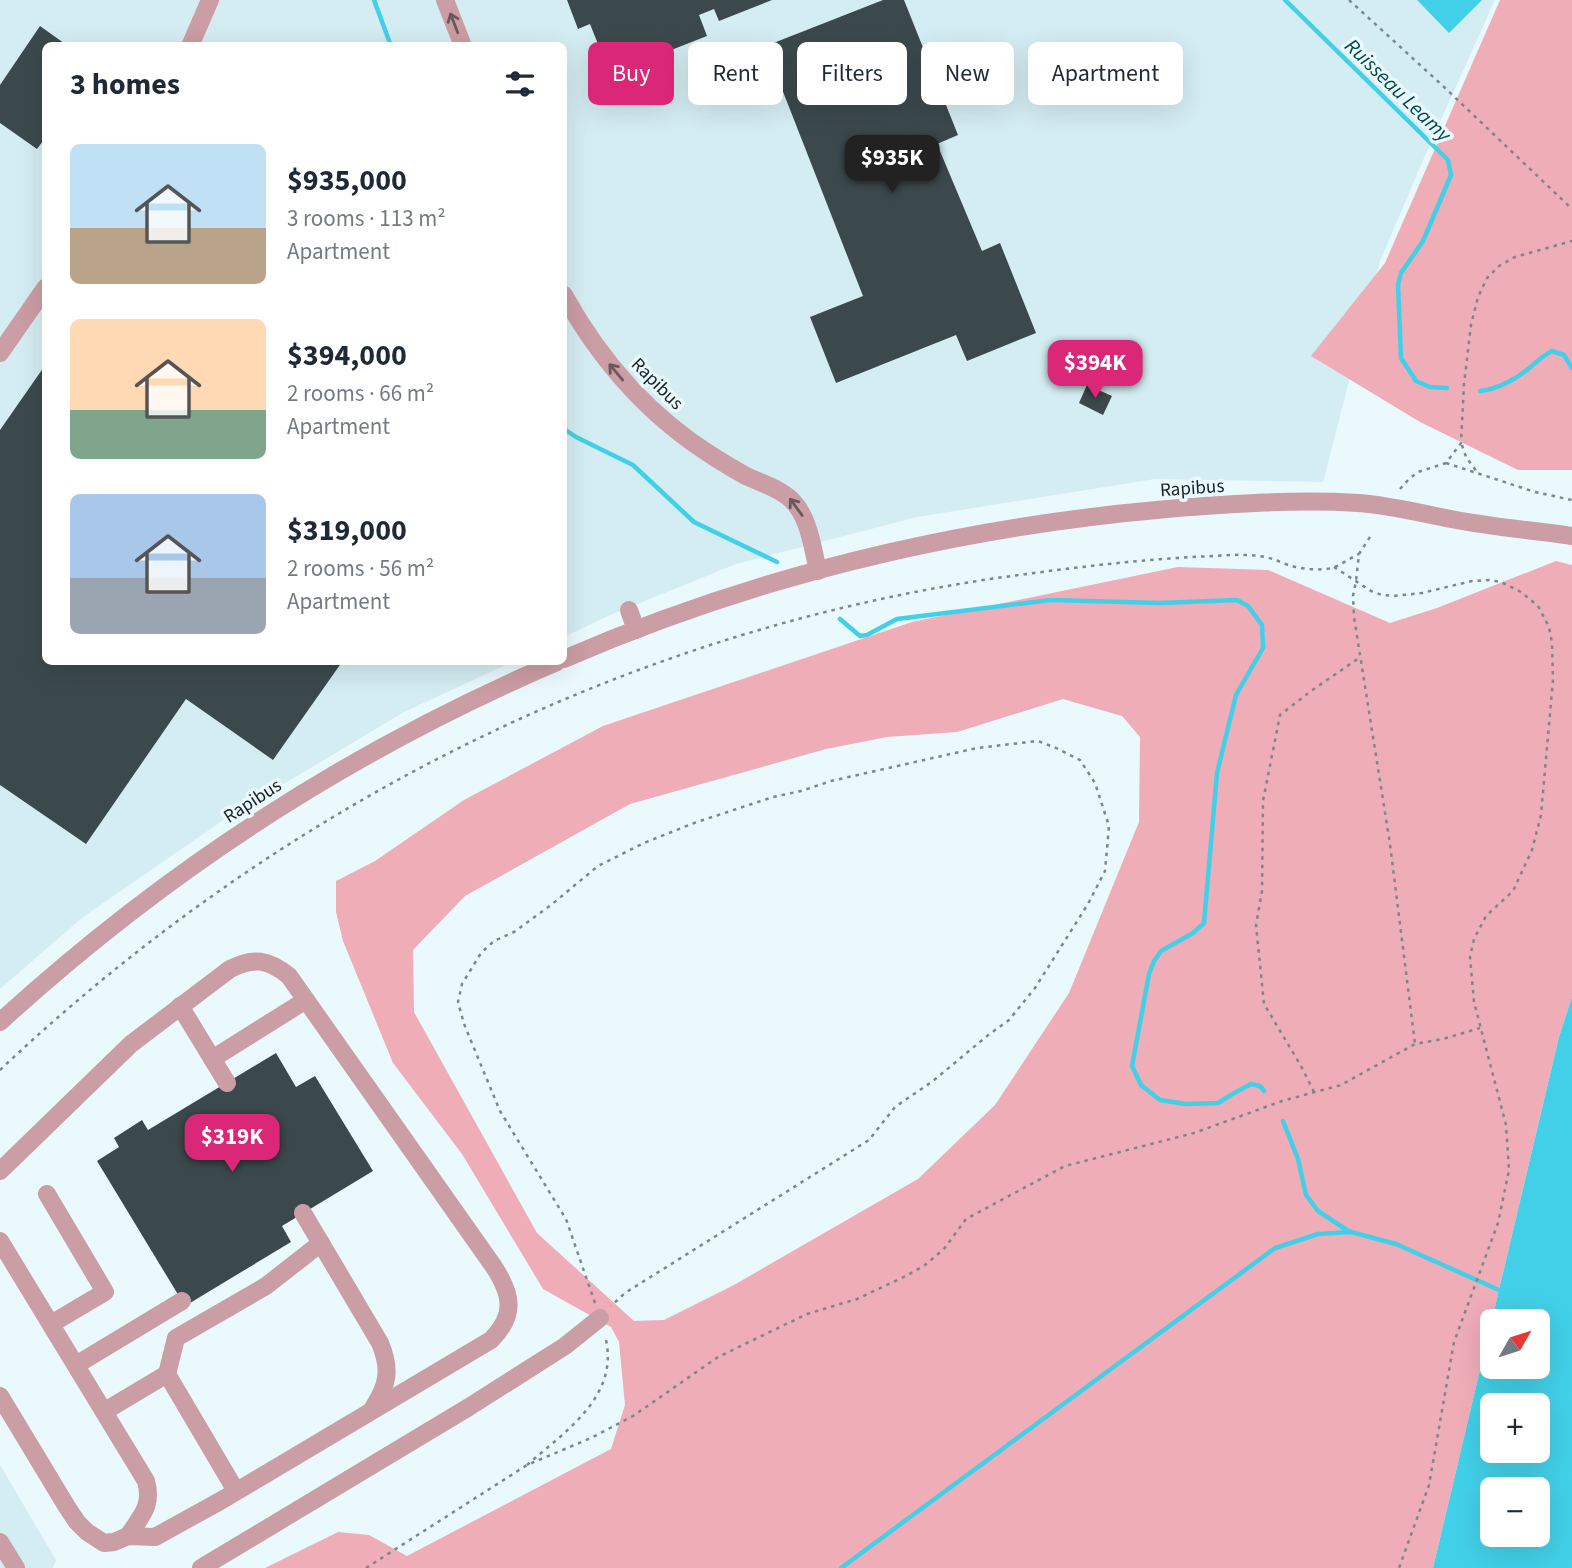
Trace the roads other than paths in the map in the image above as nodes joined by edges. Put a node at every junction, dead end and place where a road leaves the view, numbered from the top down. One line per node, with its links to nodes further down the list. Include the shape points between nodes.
1 (209, 0): 3 (street)
2 (445, 0): 4 (street, one-way to 2)
3 (192, 42)
4 (461, 42)
5 (42, 293): 7 (street)
6 (567, 300): 9 (street, Rapibus, one-way to 6, via 805,522 793,501 701,449 666,422 597,349)
7 (0, 353)
8 (1572, 536): 9 (street, Rapibus, via 1374,504 1259,503 1042,523)
9 (818, 571): 11 (street, Rapibus)
10 (629, 610): 11 (street)
11 (636, 630): 12 (street, Rapibus)
12 (567, 658)
13 (550, 665): 16 (street, Rapibus, via 384,745 265,816 143,901)
14 (306, 1000): 15 (street, via 279,967 255,961 243,962); 17 (street); 31 (street, via 508,1293 506,1320 491,1340)
15 (180, 1006): 17 (street); 19 (street, via 131,1044)
16 (0, 1021)
17 (212, 1059): 18 (street)
18 (227, 1083)
19 (0, 1171)
20 (47, 1194): 26 (street, via 106,1292)
21 (303, 1213): 23 (street)
22 (0, 1241): 26 (street)
23 (321, 1243): 28 (street, via 266,1286 176,1338); 31 (street, via 385,1355 387,1378)
24 (182, 1301): 27 (street)
25 (600, 1318): 36 (street, via 565,1346 468,1407)
26 (51, 1324): 27 (street)
27 (76, 1365): 30 (street)
28 (167, 1374): 30 (street); 32 (street)
29 (0, 1396): 33 (street, via 77,1522 104,1543)
30 (105, 1411): 33 (street, via 149,1492 148,1505)
31 (371, 1411): 32 (street)
32 (236, 1491): 33 (street, via 155,1537)
33 (128, 1536)
34 (0, 1542): 35 (street)
35 (16, 1568)
36 (201, 1568)

